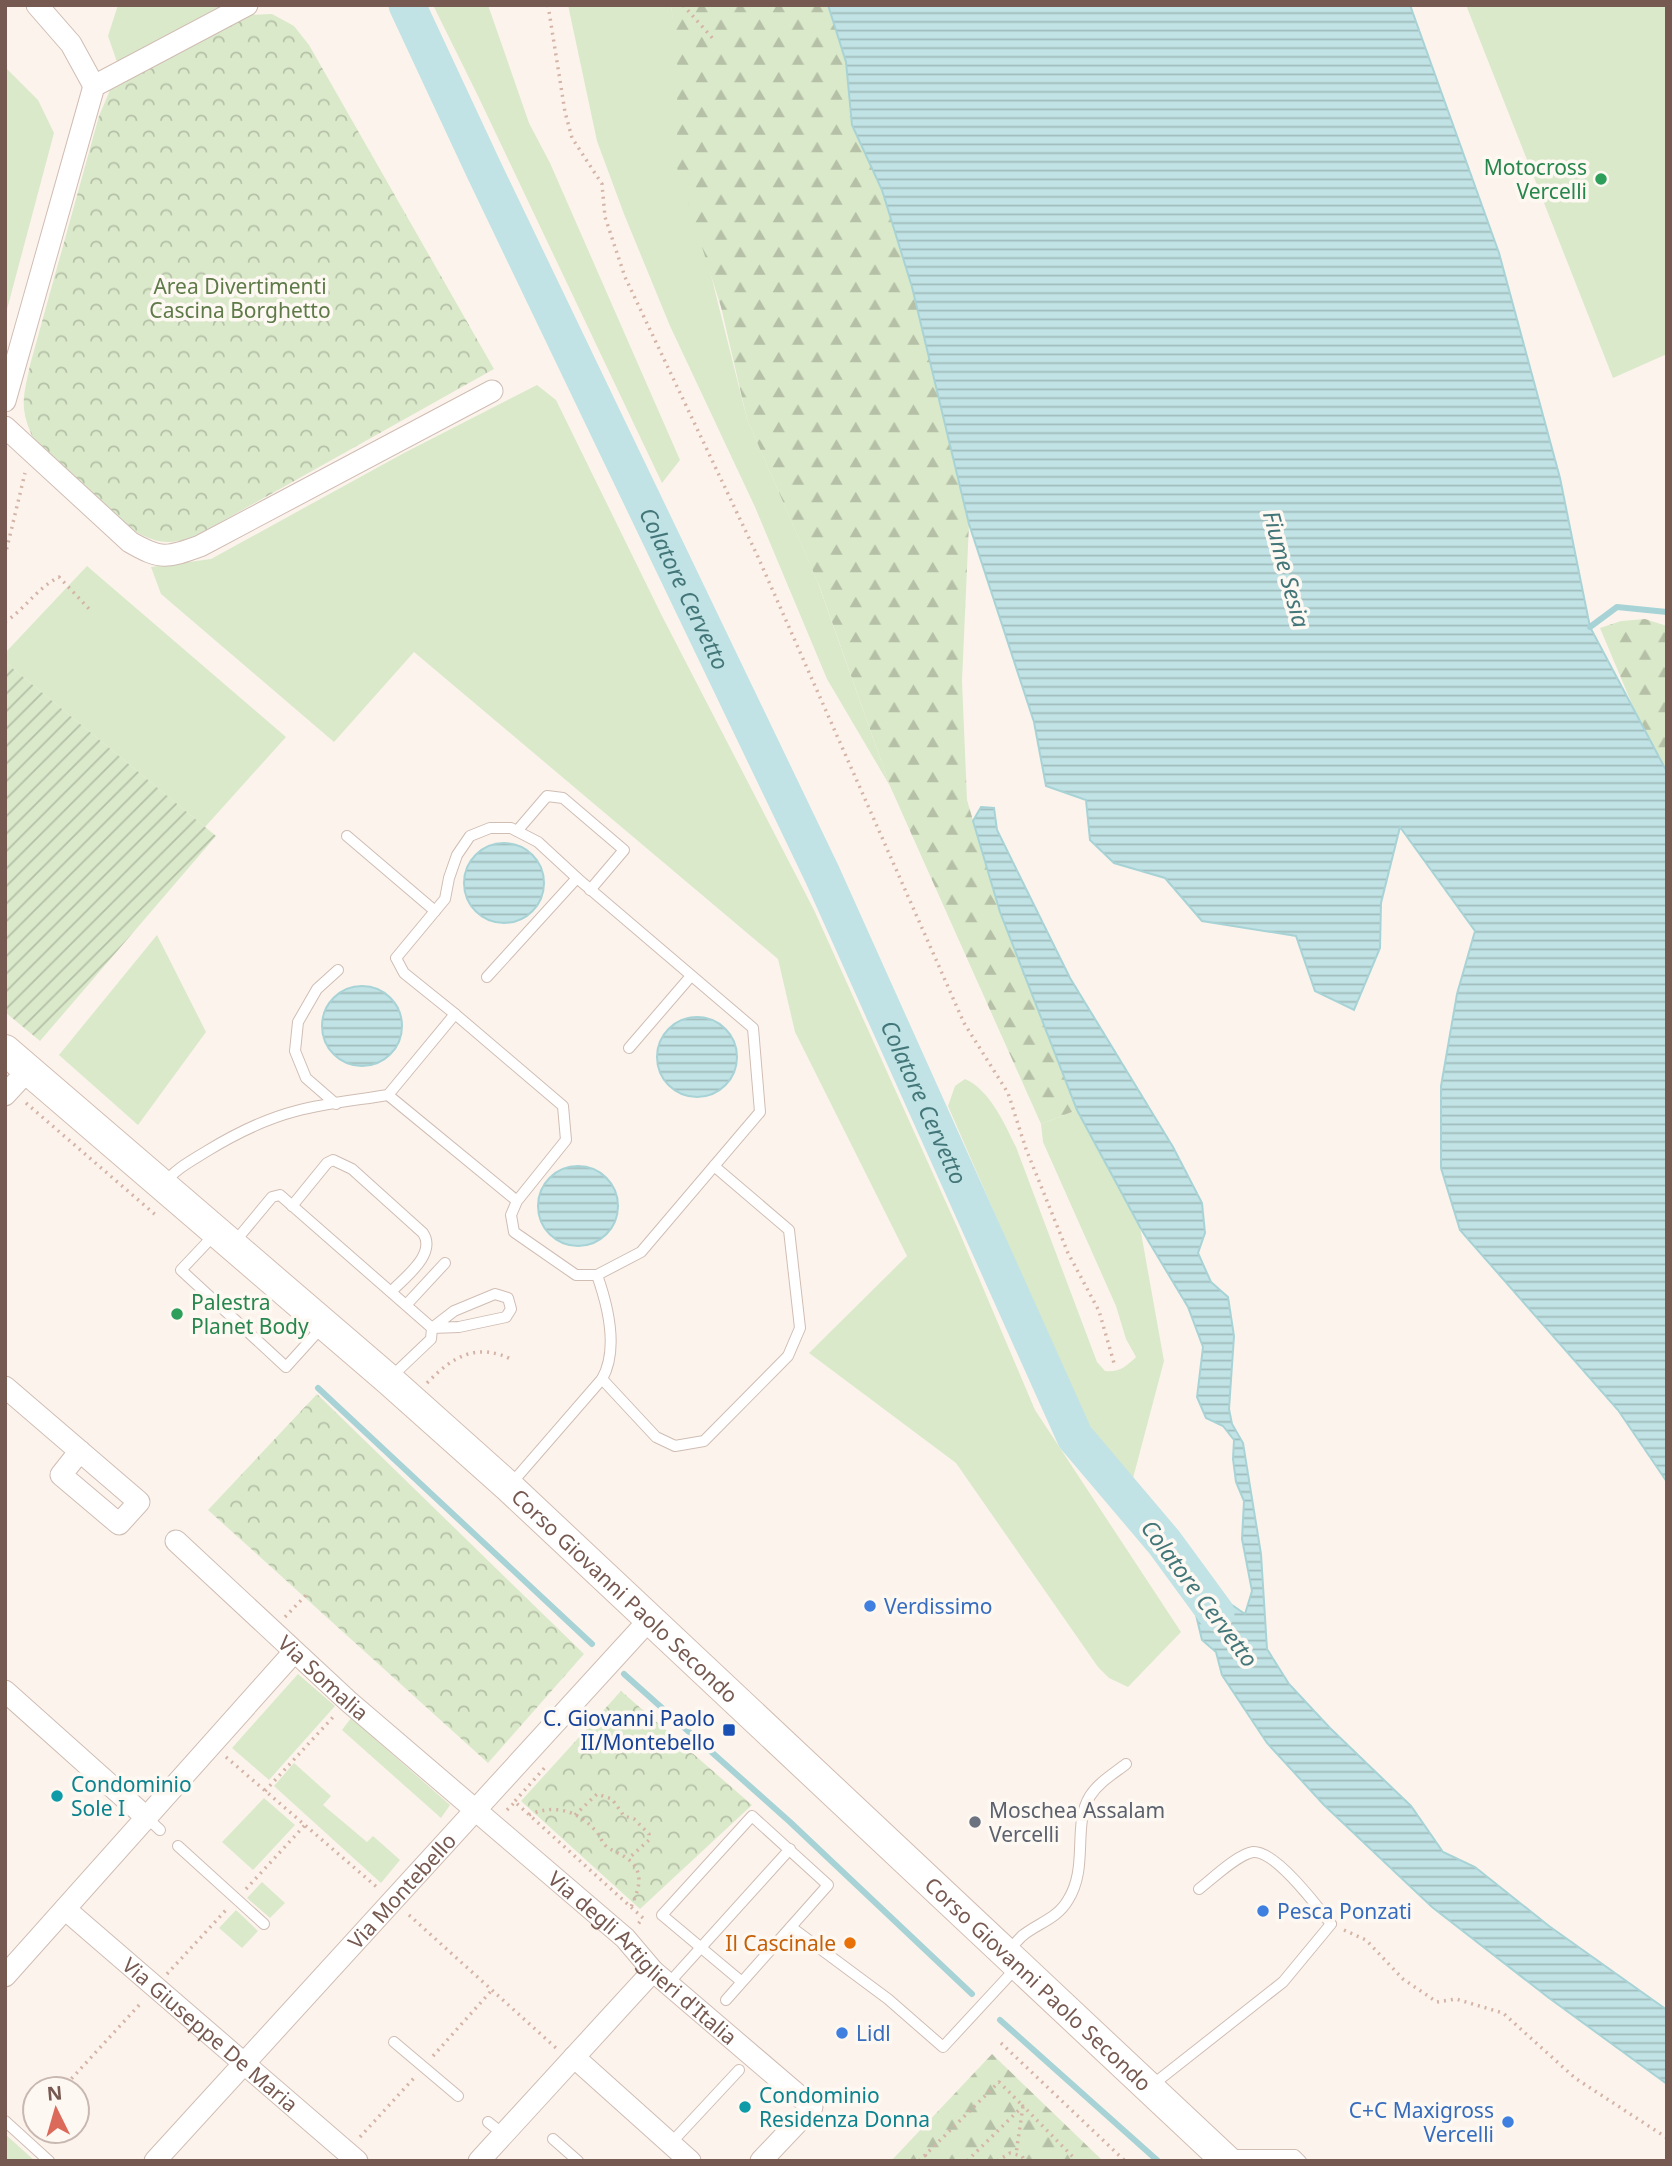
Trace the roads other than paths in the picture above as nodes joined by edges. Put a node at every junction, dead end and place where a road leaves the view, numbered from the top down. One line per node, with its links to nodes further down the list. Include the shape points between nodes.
1 (37, 5): 3 (street, via 71,44)
2 (247, 5): 3 (street)
3 (94, 86): 5 (street)
4 (492, 391): 6 (street, via 175,555 154,555 130,541)
5 (5, 401)
6 (5, 427)
7 (517, 831): 9 (lane, via 538,842); 10 (lane, via 547,796 563,798 624,850); 11 (lane, via 489,828 470,836 457,855 445,899)
8 (347, 836): 11 (lane)
9 (577, 878): 10 (lane); 14 (lane)
10 (590, 890): 13 (lane)
11 (435, 911): 15 (lane, via 397,958 404,973)
12 (338, 970): 20 (lane, via 317,989 298,1022 295,1051 306,1078)
13 (691, 976): 16 (lane); 21 (lane, via 753,1028 760,1111)
14 (487, 977)
15 (455, 1014): 19 (lane); 23 (lane, via 563,1106 566,1140)
16 (629, 1048)
17 (5, 1050): 18 (main road, Corso Giovanni Paolo Secondo)
18 (14, 1085): 22 (main road, Corso Giovanni Paolo Secondo)
19 (388, 1095): 20 (lane); 23 (lane)
20 (336, 1104): 22 (lane, via 296,1111 237,1133 173,1172)
21 (714, 1166): 27 (lane, via 640,1252); 33 (lane, via 789,1230 800,1328 788,1356 704,1441 675,1447 656,1437)
22 (162, 1186): 25 (main road, Corso Giovanni Paolo Secondo)
23 (517, 1201): 27 (lane, via 511,1215 514,1232 576,1275)
24 (292, 1206): 25 (lane, via 280,1195 272,1197); 28 (lane); 28 (lane, via 327,1163 333,1160 352,1169 427,1239 424,1256)
25 (224, 1239): 30 (main road, Corso Giovanni Paolo Secondo); 30 (lane, via 181,1270 286,1367)
26 (445, 1263): 29 (lane)
27 (597, 1275): 33 (lane, via 610,1333 610,1366)
28 (392, 1291): 29 (lane)
29 (407, 1304): 31 (lane)
30 (324, 1325): 32 (main road, Corso Giovanni Paolo Secondo)
31 (432, 1328): 31 (lane, via 506,1317 511,1309 508,1298 495,1294 454,1311); 32 (lane, via 431,1339)
32 (388, 1379): 36 (main road, Corso Giovanni Paolo Secondo)
33 (602, 1379): 36 (lane)
34 (5, 1387): 35 (street)
35 (80, 1451): 35 (street, via 61,1475 119,1524 139,1502)
36 (509, 1487): 38 (main road, Corso Giovanni Paolo Secondo)
37 (176, 1541): 39 (street, Via Somalia)
38 (649, 1620): 42 (street, Via Montebello); 51 (main road, Corso Giovanni Paolo Secondo)
39 (294, 1652): 42 (street, Via Somalia); 43 (street, via 212,1744)
40 (5, 1691): 43 (street)
41 (1126, 1765): 51 (lane, via 1090,1796 1078,1880 1068,1902 1054,1917 1023,1936)
42 (476, 1809): 53 (street, Via degli Artiglieri d'Italia, via 625,1938); 58 (street, Via Montebello)
43 (153, 1824): 47 (street)
44 (178, 1846): 48 (lane)
45 (790, 1849): 49 (lane, via 828,1885); 50 (lane); 50 (lane, via 752,1816 662,1915)
46 (1199, 1889): 60 (lane, via 1244,1855 1255,1852 1271,1858 1331,1924 1283,1982)
47 (65, 1909): 52 (street); 58 (street, Via Giuseppe De Maria)
48 (264, 1924)
49 (791, 1927): 51 (lane, via 888,1998 943,2048); 54 (lane)
50 (700, 1950): 53 (lane); 54 (lane)
51 (1012, 1960): 60 (main road, Corso Giovanni Paolo Secondo)
52 (6, 1973)
53 (660, 1978): 57 (street); 72 (street, Via degli Artiglieri d'Italia, via 812,2107)
54 (742, 1982): 55 (lane)
55 (726, 2000)
56 (394, 2042): 61 (lane)
57 (573, 2059): 64 (street); 69 (street, via 496,2128)
58 (244, 2065): 67 (street, Via Montebello); 68 (street, Via Giuseppe De Maria)
59 (738, 2070): 64 (lane)
60 (1149, 2088): 65 (main road, Corso Giovanni Paolo Secondo)
61 (458, 2096)
62 (5, 2121): 66 (lane)
63 (553, 2139): 70 (lane)
64 (671, 2143): 71 (street)
65 (1223, 2158): 73 (lane, via 1295,2155)
66 (49, 2161)
67 (155, 2161)
68 (357, 2161)
69 (478, 2161)
70 (578, 2161)
71 (691, 2161)
72 (761, 2161)
73 (1301, 2161)

